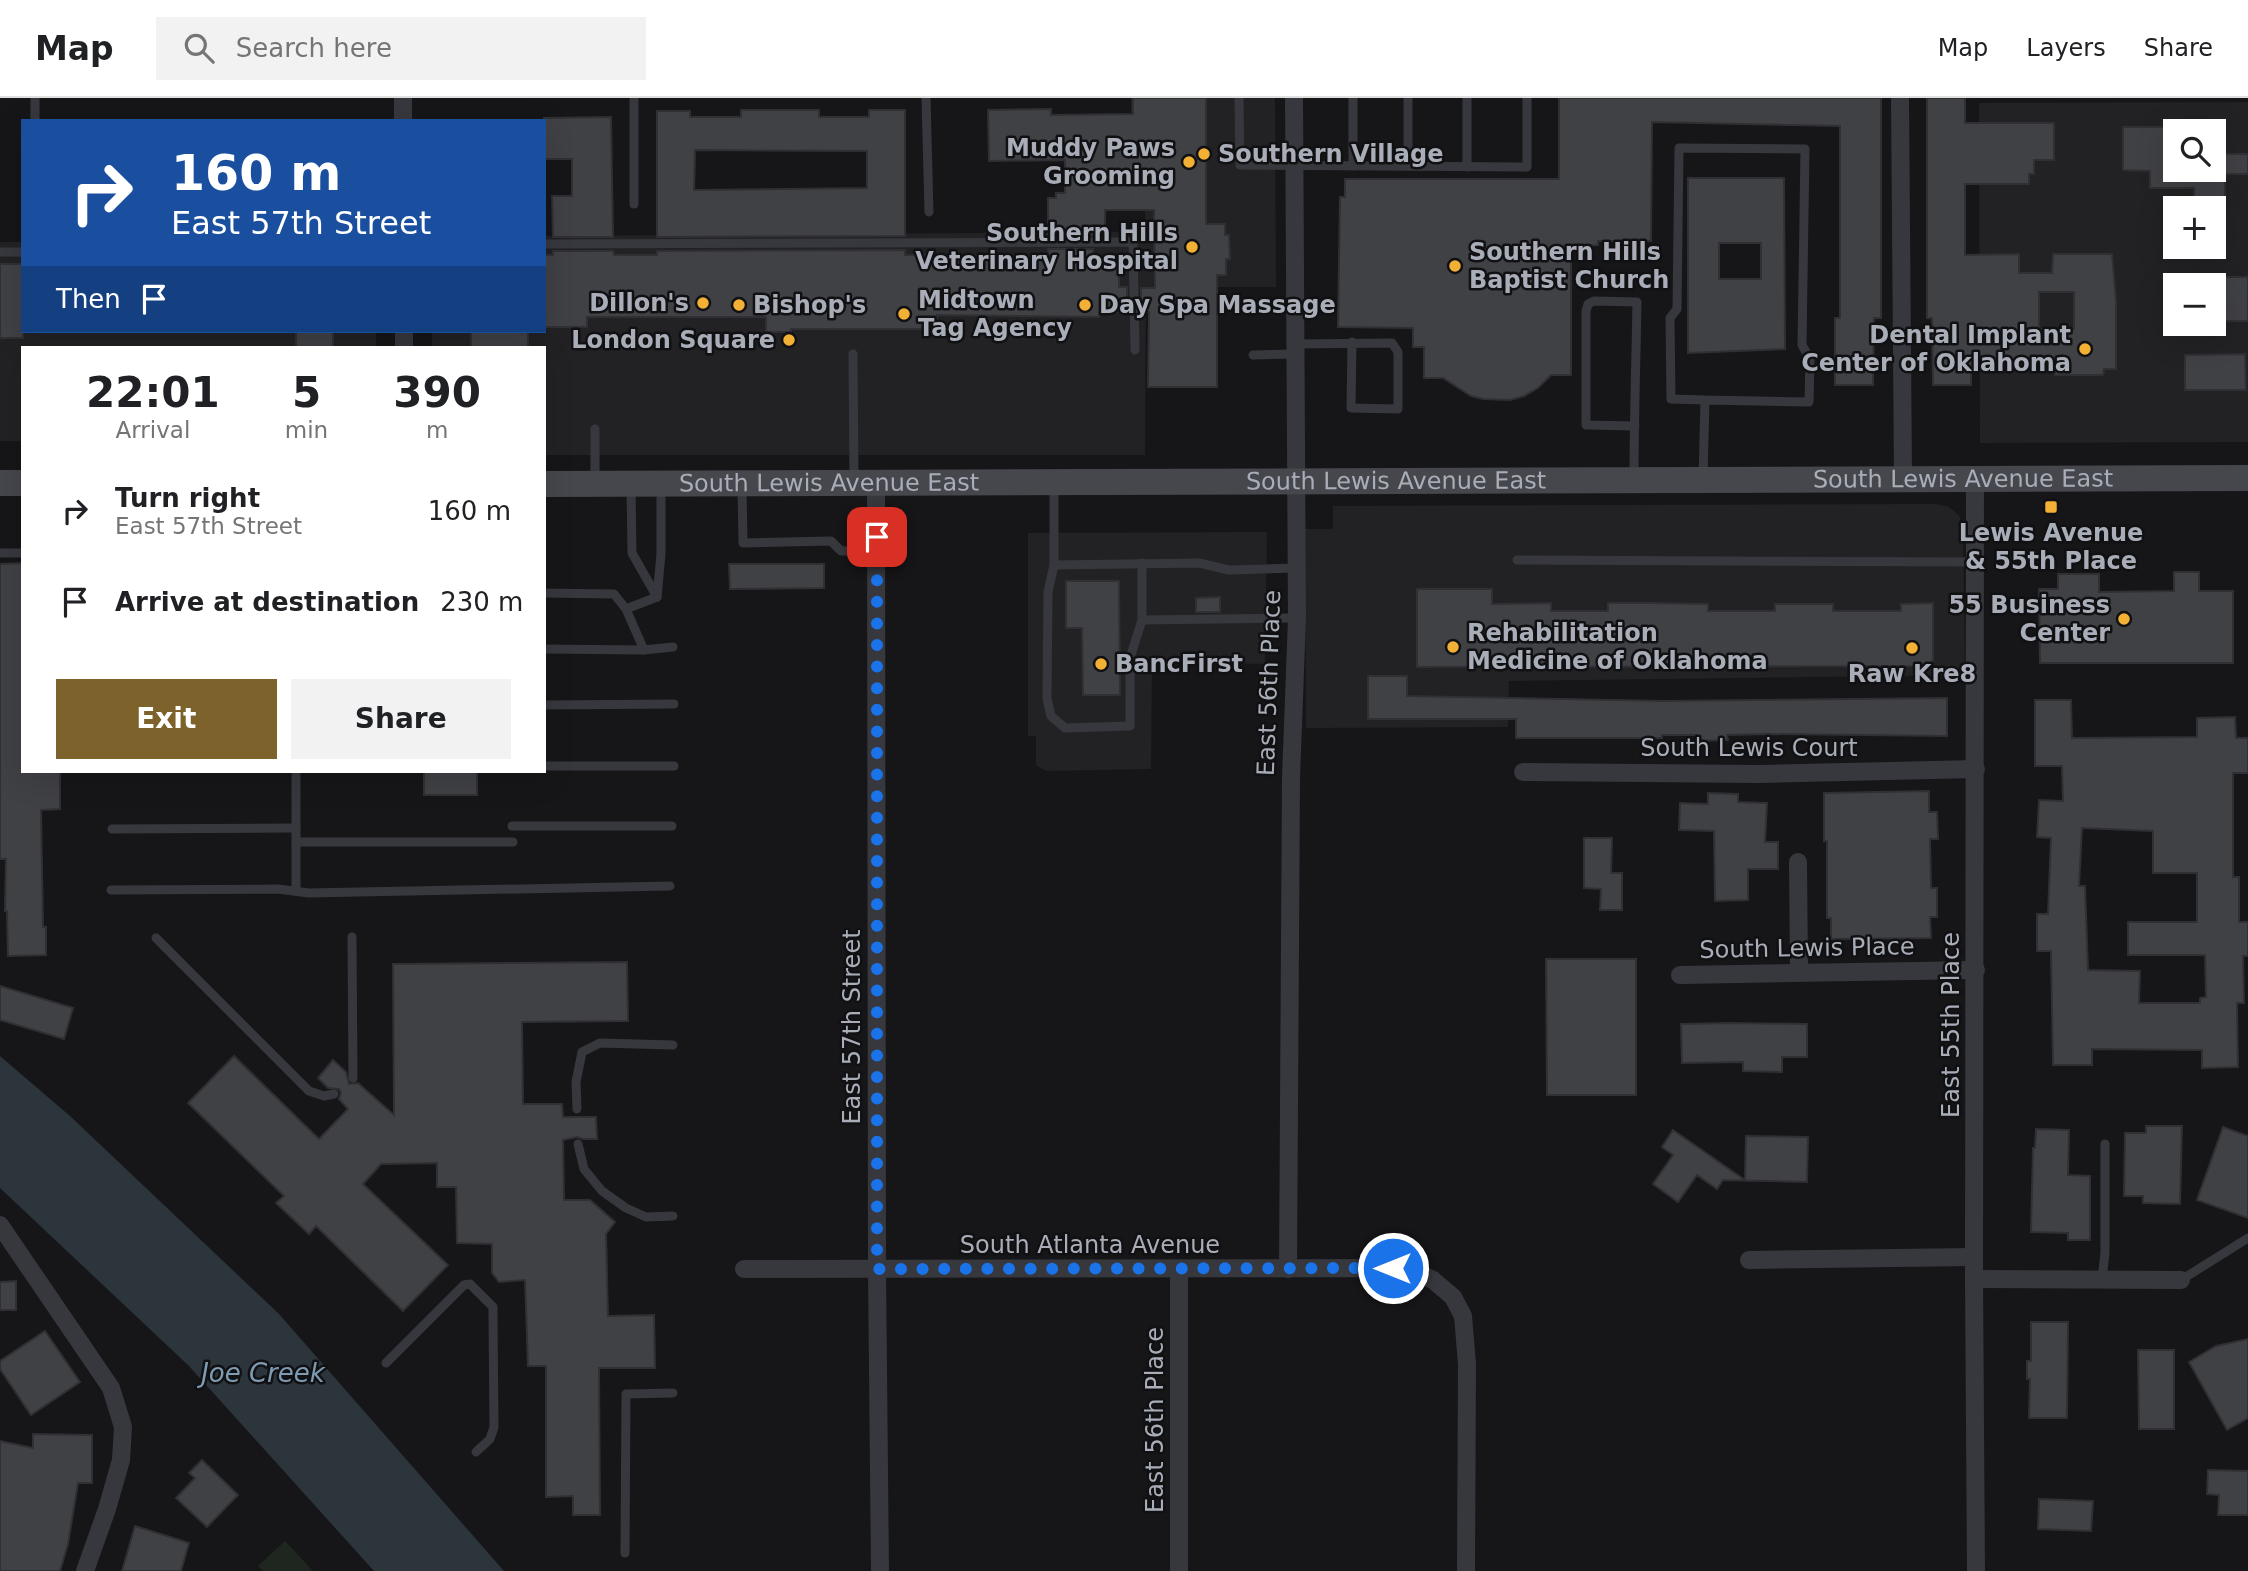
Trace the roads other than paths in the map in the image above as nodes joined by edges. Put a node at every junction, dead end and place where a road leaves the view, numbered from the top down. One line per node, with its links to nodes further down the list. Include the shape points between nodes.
1 (34, 98): 12 (lane)
2 (403, 98): 13 (street)
3 (634, 98): 18 (lane)
4 (926, 98): 19 (lane)
5 (1239, 98): 14 (lane, via 1240,165)
6 (1294, 98): 14 (street, East 56th Place)
7 (1353, 98): 15 (lane)
8 (1408, 98): 16 (lane)
9 (1467, 98): 17 (lane)
10 (1527, 98): 17 (lane, via 1527,167)
11 (1900, 98): 31 (street)
12 (35, 119)
13 (403, 119)
14 (1295, 166): 15 (lane); 24 (street, East 56th Place)
15 (1353, 166): 16 (lane)
16 (1408, 166): 17 (lane)
17 (1467, 167)
18 (634, 204)
19 (929, 212)
20 (546, 244): 25 (lane, via 1133,242)
21 (0, 252): 22 (lane)
22 (21, 252)
23 (1352, 342): 23 (lane, via 1351,408 1398,409 1398,352 1392,343); 24 (lane)
24 (1295, 349): 27 (lane); 37 (street, East 56th Place)
25 (1135, 350)
26 (853, 354): 40 (lane)
27 (1252, 355)
28 (1706, 400): 28 (lane, via 1809,402 1810,359 1802,345 1805,149 1679,148 1677,309 1670,318 1671,399); 35 (lane)
29 (1635, 426): 29 (lane, via 1637,302 1594,301 1586,311 1586,425); 34 (lane)
30 (595, 429): 42 (lane)
31 (1902, 478): 32 (main road, South Lewis Avenue East); 35 (main road, South Lewis Avenue East)
32 (1975, 478): 33 (main road, South Lewis Avenue East); 50 (street, East 55th Place)
33 (2248, 478)
34 (1634, 480): 35 (main road, South Lewis Avenue East); 37 (main road, South Lewis Avenue East)
35 (1703, 480)
36 (1054, 481): 37 (main road, South Lewis Avenue East); 40 (main road, South Lewis Avenue East); 52 (lane)
37 (1296, 482): 53 (street, East 56th Place)
38 (0, 483): 39 (main road)
39 (21, 483)
40 (865, 483): 44 (main road, South Lewis Avenue East); 46 (street, East 57th Street)
41 (546, 484): 42 (main road, South Lewis Avenue East)
42 (595, 484): 43 (main road, South Lewis Avenue East)
43 (631, 484): 45 (main road, South Lewis Avenue East); 55 (lane, via 632,553)
44 (742, 484): 45 (main road, South Lewis Avenue East); 46 (lane, via 743,543 831,541 841,551)
45 (661, 485): 55 (lane)
46 (877, 551): 96 (street, East 57th Street)
47 (0, 553): 48 (lane)
48 (21, 553)
49 (1517, 560): 50 (lane)
50 (1975, 562): 66 (street, East 55th Place)
51 (1142, 563): 52 (lane); 53 (lane, via 1199,563 1229,570); 58 (lane)
52 (1054, 565): 58 (lane, via 1048,592 1047,699 1051,716 1065,728 1130,726 1130,657)
53 (1296, 568): 57 (street, East 56th Place)
54 (546, 593): 56 (lane, via 614,594)
55 (657, 597): 56 (lane)
56 (626, 609): 61 (lane)
57 (1297, 618): 58 (lane); 98 (street, East 56th Place, via 1290,778)
58 (1142, 620)
59 (673, 647): 61 (lane)
60 (546, 649): 61 (lane)
61 (644, 650)
62 (674, 704): 63 (lane)
63 (546, 705)
64 (546, 766): 65 (lane)
65 (674, 766)
66 (1976, 769): 67 (street, South Lewis Court, via 1759,774); 81 (street, East 55th Place)
67 (1523, 772)
68 (296, 773): 71 (lane)
69 (672, 826): 70 (lane)
70 (512, 827)
71 (296, 828): 72 (lane); 73 (lane)
72 (111, 829)
73 (296, 842): 74 (lane); 78 (lane)
74 (513, 842)
75 (1798, 862): 82 (street)
76 (670, 886): 78 (lane)
77 (111, 890): 78 (lane)
78 (296, 891)
79 (352, 937): 85 (lane)
80 (156, 938): 86 (lane, via 309,1091)
81 (1976, 970): 82 (street, South Lewis Place); 93 (street, East 55th Place)
82 (1799, 971): 83 (street, South Lewis Place)
83 (1680, 975)
84 (673, 1045): 87 (lane, via 600,1043 582,1052 576,1082)
85 (353, 1078)
86 (334, 1094)
87 (578, 1109)
88 (578, 1144): 90 (lane, via 584,1169 602,1191 646,1217)
89 (2105, 1144): 100 (lane)
90 (673, 1216)
91 (0, 1225): 106 (street, via 111,1388 123,1427 121,1460)
92 (2248, 1238): 101 (lane)
93 (1974, 1257): 94 (street); 99 (street, East 55th Place)
94 (1749, 1260)
95 (744, 1269): 96 (street, South Atlanta Avenue)
96 (877, 1269): 97 (street, South Atlanta Avenue); 107 (street, East 57th Street)
97 (1179, 1269): 98 (street, South Atlanta Avenue); 108 (street, East 56th Place)
98 (1288, 1269): 109 (street, South Atlanta Avenue, via 1414,1271 1453,1297 1463,1316 1466,1339)
99 (1974, 1279): 100 (street); 110 (street, East 55th Place)
100 (2102, 1279): 101 (street)
101 (2182, 1280)
102 (386, 1363): 104 (lane, via 470,1284 493,1307 494,1427 490,1439)
103 (673, 1393): 105 (lane, via 626,1394)
104 (476, 1452)
105 (625, 1553)
106 (85, 1571)
107 (880, 1571)
108 (1179, 1571)
109 (1466, 1571)
110 (1976, 1571)

